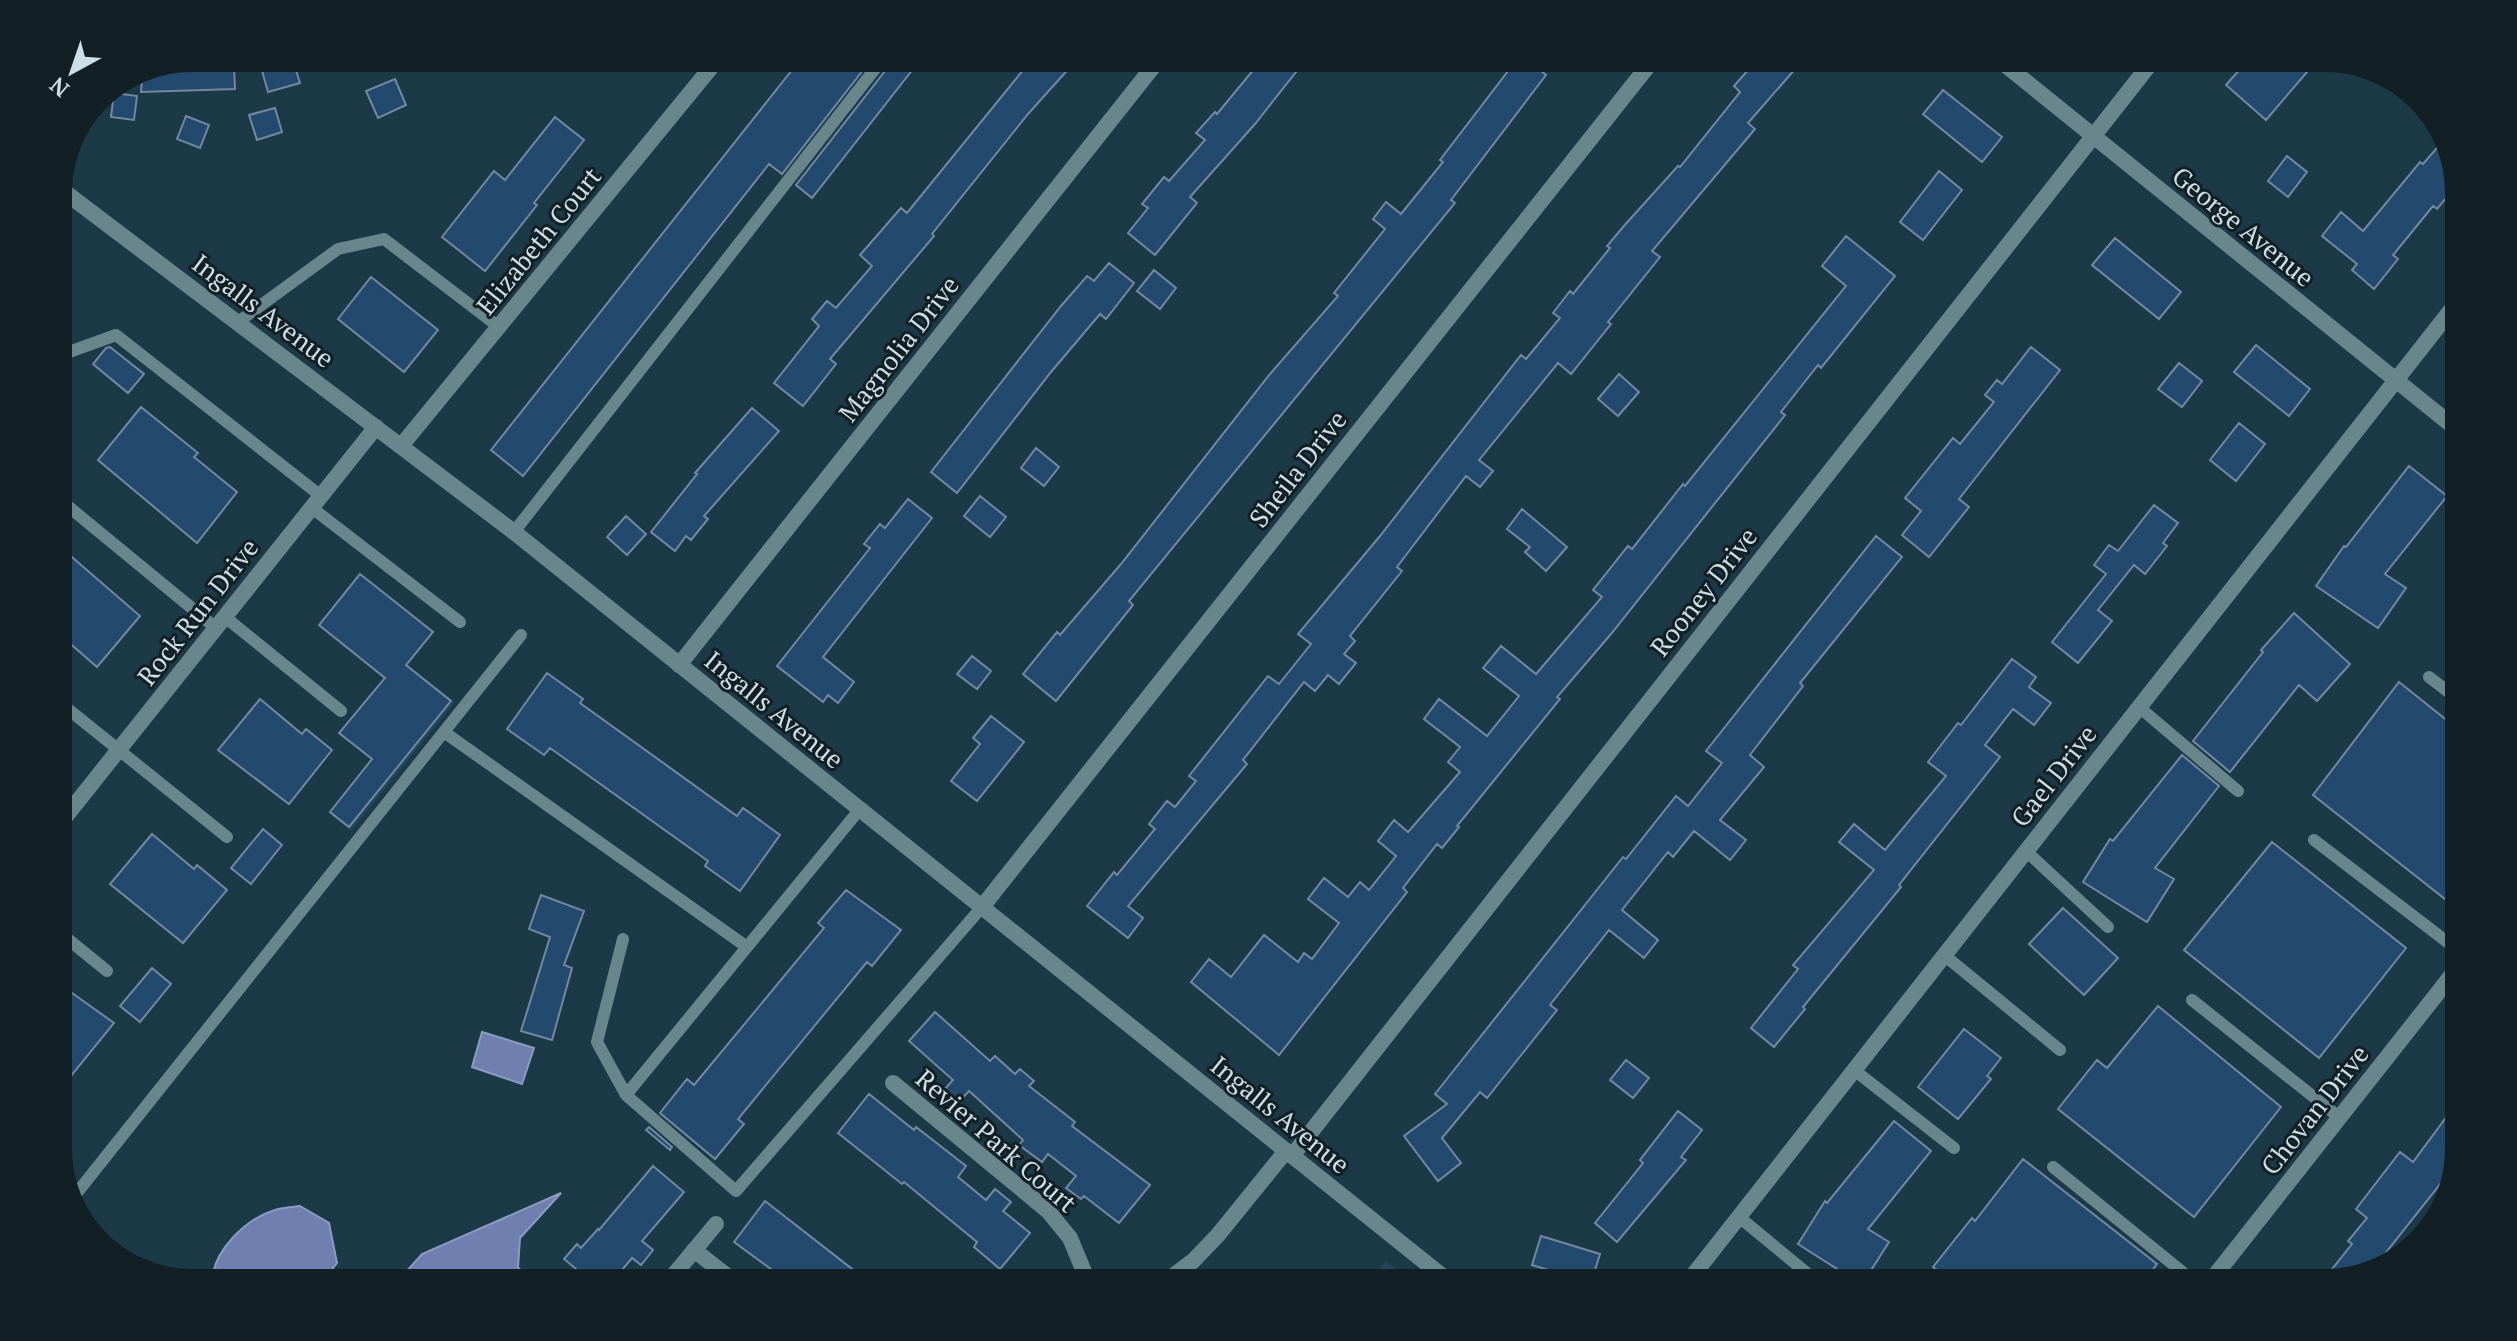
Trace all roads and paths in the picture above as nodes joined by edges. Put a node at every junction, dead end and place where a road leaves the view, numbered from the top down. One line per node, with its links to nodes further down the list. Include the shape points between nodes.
1 (707, 72): 11 (street, Elizabeth Court)
2 (873, 72): 19 (lane)
3 (1149, 72): 23 (street, Magnolia Drive)
4 (1643, 72): 37 (street, Sheila Drive)
5 (2013, 72): 7 (street, George Avenue)
6 (2144, 72): 7 (street, Rooney Drive)
7 (2092, 138): 13 (street, George Avenue); 53 (street, Rooney Drive)
8 (72, 198): 10 (street, Ingalls Avenue)
9 (2445, 318): 13 (street, Gael Drive)
10 (238, 322): 11 (lane, via 338,249 384,239); 15 (street, Ingalls Avenue)
11 (499, 327): 16 (street, Elizabeth Court)
12 (72, 351): 17 (lane, via 116,335)
13 (2396, 379): 14 (street, George Avenue); 26 (street, Gael Drive)
14 (2445, 419)
15 (376, 427): 16 (street, Ingalls Avenue); 17 (street, Rock Run Drive)
16 (401, 446): 19 (street, Ingalls Avenue)
17 (316, 502): 20 (street, Rock Run Drive); 21 (lane)
18 (72, 509): 20 (lane)
19 (514, 532): 23 (street, Ingalls Avenue)
20 (220, 622): 27 (lane); 30 (street, Rock Run Drive)
21 (460, 622)
22 (521, 635): 29 (lane)
23 (679, 665): 33 (street, Ingalls Avenue)
24 (2429, 677): 25 (lane)
25 (2445, 689)
26 (2139, 707): 31 (lane); 36 (street, Gael Drive)
27 (341, 711)
28 (72, 712): 30 (lane)
29 (444, 732): 42 (lane); 55 (lane)
30 (119, 750): 32 (street, Rock Run Drive); 34 (lane)
31 (2238, 791)
32 (72, 809)
33 (860, 809): 37 (street, Ingalls Avenue); 42 (lane)
34 (227, 837)
35 (2314, 840): 40 (lane)
36 (2026, 851): 38 (lane); 43 (street, Gael Drive)
37 (982, 907): 50 (lane, via 736,1191); 53 (street, Ingalls Avenue)
38 (2108, 927)
39 (623, 939): 50 (lane, via 597,1042)
40 (2445, 940)
41 (72, 942): 44 (lane)
42 (747, 947): 50 (lane)
43 (1944, 955): 47 (lane); 48 (street, Gael Drive)
44 (107, 971)
45 (2445, 984): 51 (street, Chovan Drive)
46 (2192, 1000): 51 (lane)
47 (2060, 1050)
48 (1854, 1070): 52 (lane); 56 (street, Gael Drive)
49 (893, 1083): 61 (street, Revier Park Court, via 1048,1211 1070,1238)
50 (626, 1095)
51 (2340, 1118): 67 (street, Chovan Drive)
52 (1954, 1148)
53 (1289, 1153): 62 (street, Rooney Drive); 63 (street, Ingalls Avenue)
54 (2053, 1167): 66 (lane)
55 (79, 1190)
56 (1739, 1217): 64 (street, Gael Drive); 65 (lane)
57 (716, 1224): 58 (street)
58 (694, 1250): 59 (street); 60 (street)
59 (678, 1269)
60 (718, 1269)
61 (1083, 1269)
62 (1184, 1269)
63 (1434, 1269)
64 (1698, 1269)
65 (1802, 1269)
66 (2179, 1269)
67 (2220, 1269)

